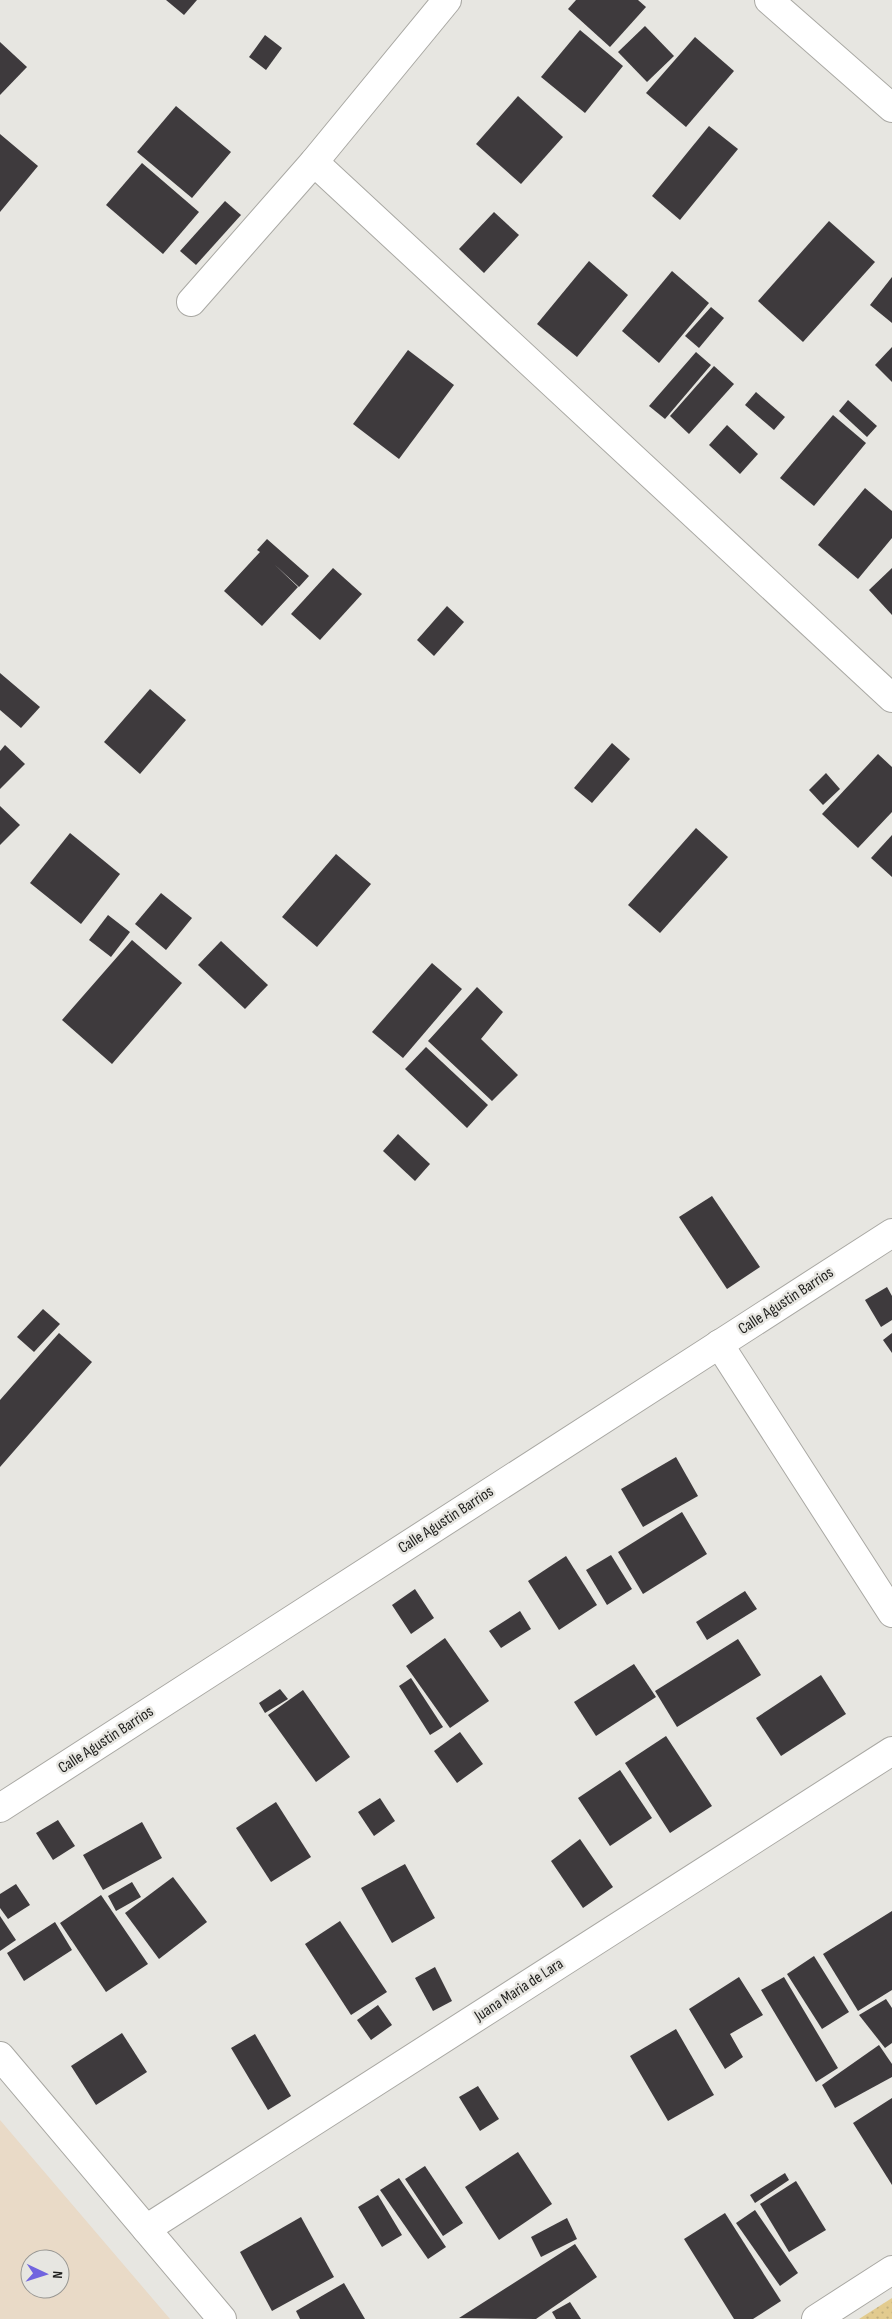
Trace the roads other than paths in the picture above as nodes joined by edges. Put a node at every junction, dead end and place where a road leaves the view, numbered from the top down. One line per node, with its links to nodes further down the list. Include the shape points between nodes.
1 (447, 0): 4 (street)
2 (769, 0): 3 (street)
3 (892, 108)
4 (314, 162): 5 (street); 6 (street)
5 (191, 302)
6 (892, 698)
7 (892, 1233): 8 (street, Calle Agustin Barrios)
8 (719, 1344): 9 (street); 11 (street, Calle Agustin Barrios)
9 (892, 1613)
10 (892, 1751): 13 (street, Juana Maria de Lara)
11 (0, 1808)
12 (0, 2056): 13 (street)
13 (146, 2229): 15 (street)
14 (892, 2270): 16 (street)
15 (222, 2319)
16 (816, 2319)

